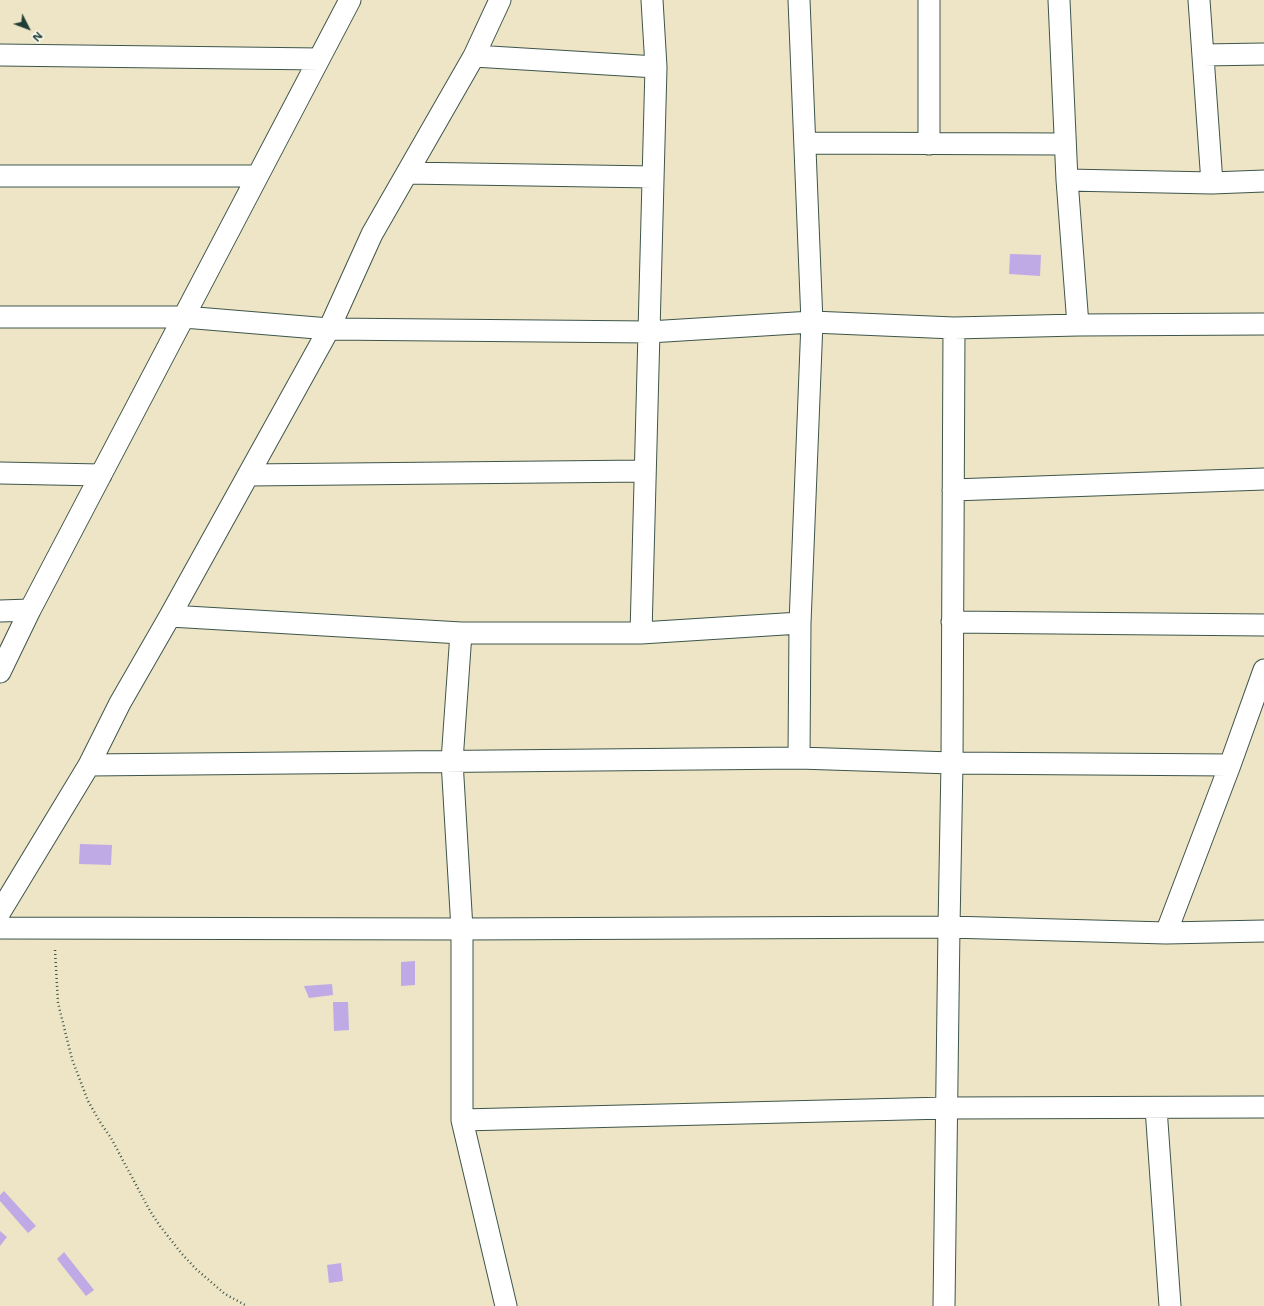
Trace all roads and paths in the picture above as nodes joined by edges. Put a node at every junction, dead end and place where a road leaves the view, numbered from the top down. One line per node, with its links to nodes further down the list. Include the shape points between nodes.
1 (350, 0): 12 (street)
2 (500, 0): 11 (street)
3 (652, 0): 13 (street)
4 (799, 0): 14 (street)
5 (929, 0): 15 (street)
6 (1059, 0): 16 (street)
7 (1199, 0): 10 (street)
8 (1264, 54): 10 (street)
9 (0, 55): 12 (street)
10 (1203, 55): 23 (street)
11 (474, 56): 13 (street); 17 (street)
12 (319, 59): 19 (street)
13 (656, 67): 20 (street)
14 (805, 143): 15 (street); 26 (street)
15 (929, 144): 16 (street)
16 (1065, 144): 21 (street)
17 (407, 173): 20 (street); 30 (street, via 372,234)
18 (0, 176): 19 (street)
19 (257, 176): 25 (street)
20 (653, 177): 31 (street)
21 (1067, 180): 23 (street); 28 (street)
22 (1264, 181): 23 (street)
23 (1212, 183)
24 (0, 317): 25 (street)
25 (184, 317): 30 (street); 34 (street)
26 (812, 322): 29 (street); 31 (street); 42 (street)
27 (1264, 324): 28 (street)
28 (1078, 325): 29 (street)
29 (954, 328): 37 (street)
30 (329, 329): 31 (street); 35 (street)
31 (649, 332): 32 (street)
32 (645, 471): 35 (street); 45 (street)
33 (0, 473): 34 (street)
34 (101, 475): 38 (street)
35 (248, 475): 40 (street)
36 (1264, 479): 37 (street)
37 (953, 490): 41 (street)
38 (30, 610): 39 (street); 47 (street)
39 (0, 611)
40 (170, 616): 44 (street); 51 (street, via 120,703)
41 (952, 622): 43 (street); 50 (street)
42 (800, 623): 45 (street); 48 (street)
43 (1264, 624)
44 (460, 633): 45 (street); 49 (street)
45 (641, 633)
46 (1264, 670): 52 (street)
47 (0, 672)
48 (799, 758): 49 (street); 50 (street)
49 (452, 761): 51 (street); 57 (street)
50 (952, 763): 52 (street); 54 (street)
51 (89, 765): 53 (street)
52 (1230, 765): 59 (street)
53 (0, 912)
54 (948, 927): 57 (street); 59 (street); 61 (street)
55 (0, 928): 56 (street)
56 (53, 928): 57 (street); 64 (path, via 58,1003 72,1059 88,1101 160,1226 196,1269 225,1294)
57 (462, 929): 63 (street)
58 (1264, 931): 59 (street)
59 (1166, 933)
60 (1264, 1107): 62 (street)
61 (946, 1108): 62 (street); 63 (street); 66 (street)
62 (1156, 1108): 67 (street)
63 (462, 1120): 65 (street)
64 (247, 1306)
65 (506, 1306)
66 (944, 1306)
67 (1170, 1306)

